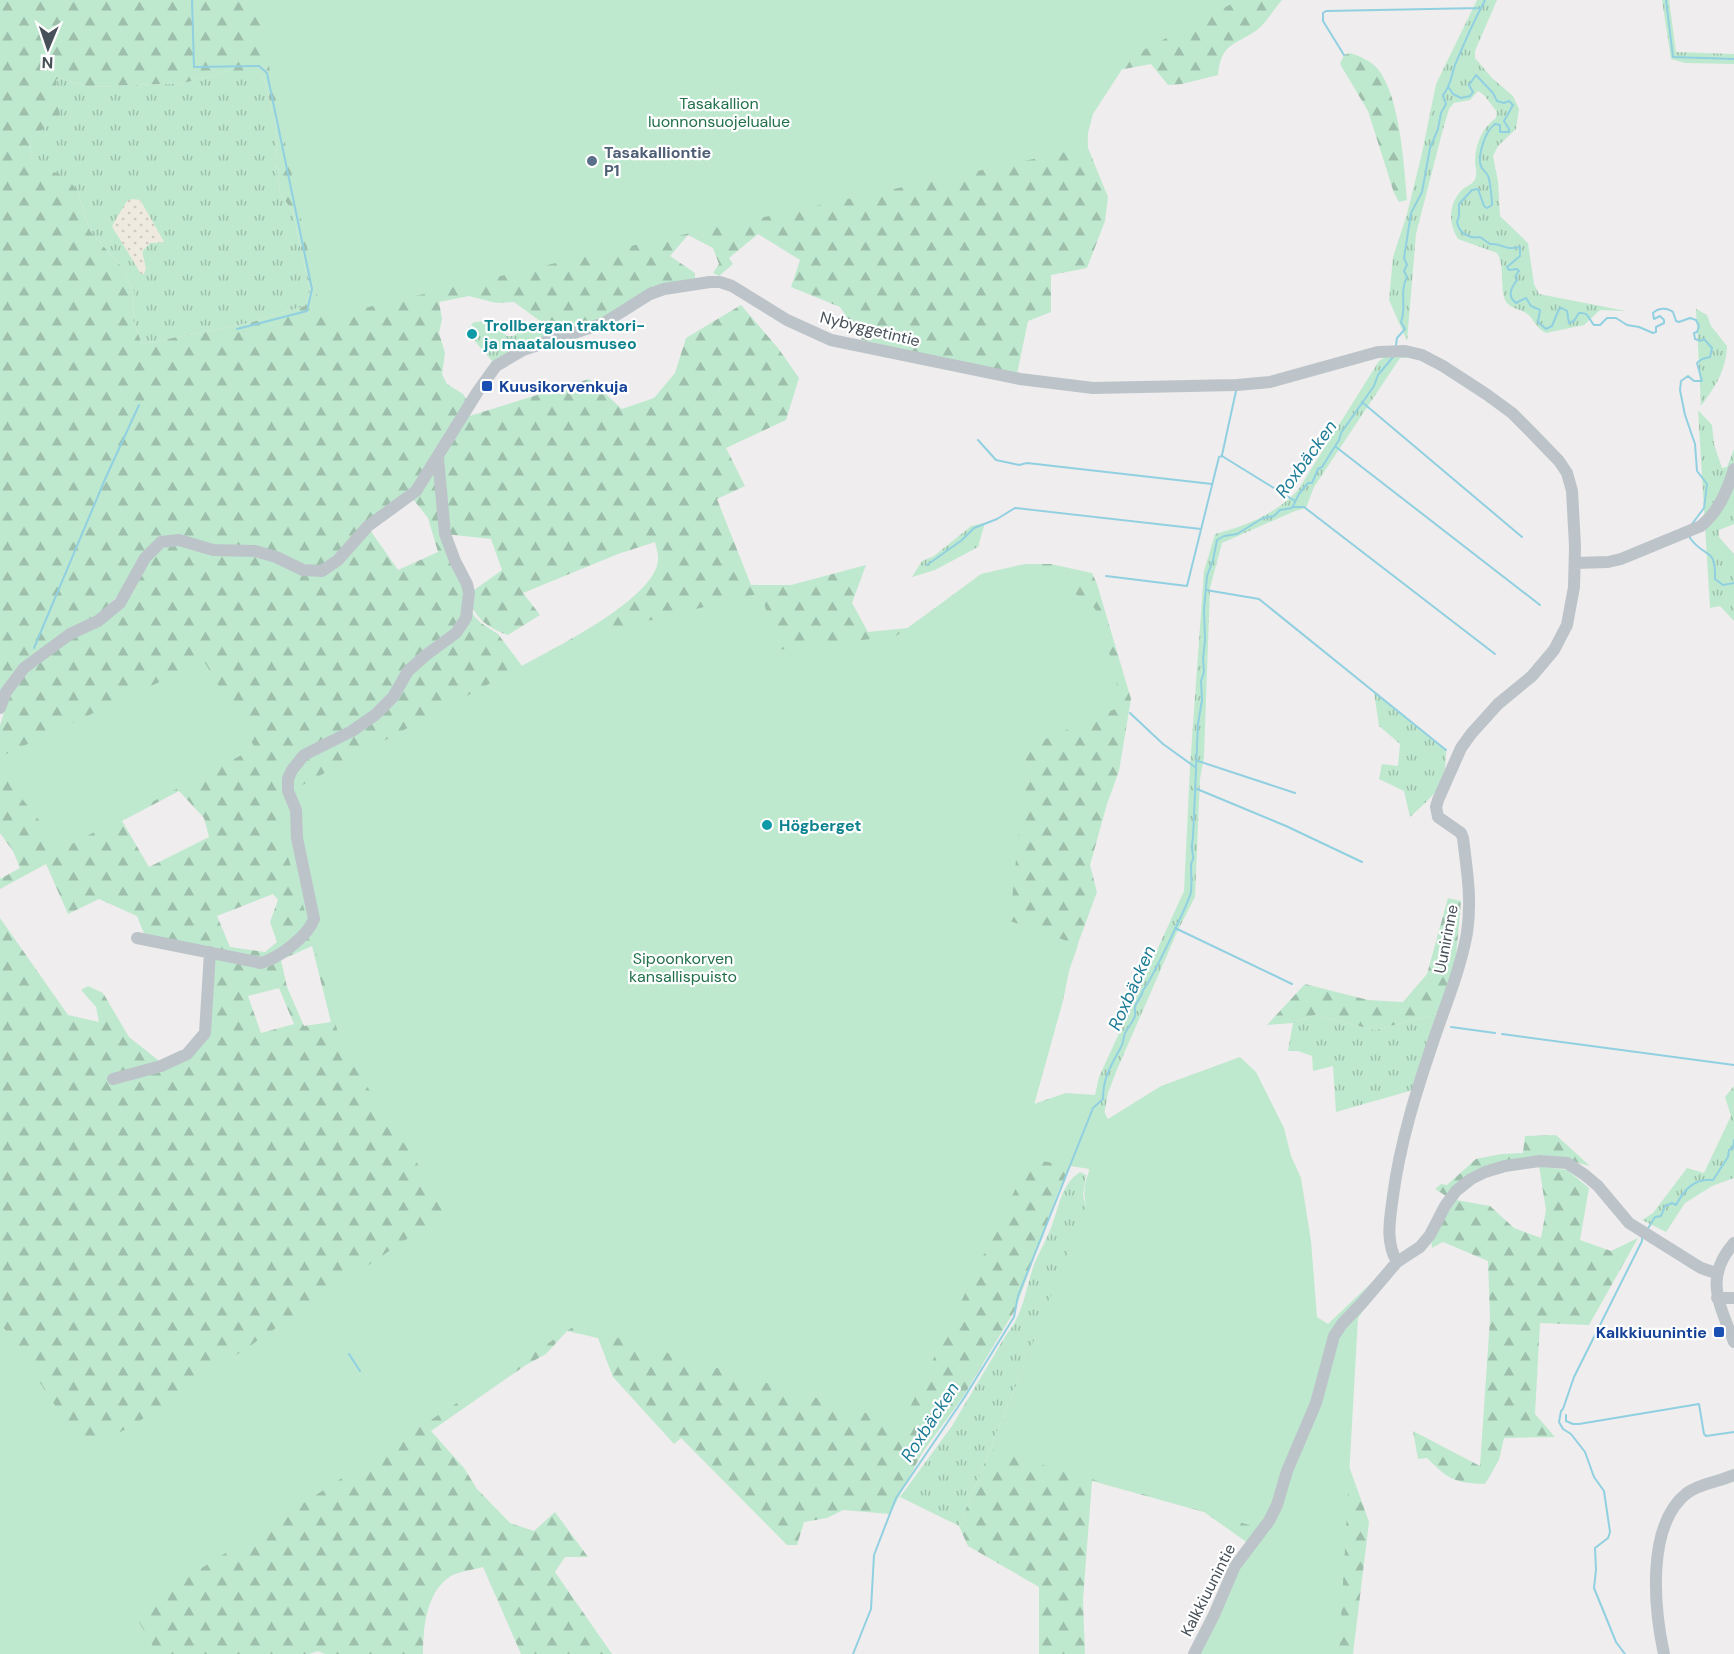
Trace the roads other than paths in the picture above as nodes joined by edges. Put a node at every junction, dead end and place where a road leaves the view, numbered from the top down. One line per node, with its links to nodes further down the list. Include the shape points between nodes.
1 (438, 458): 3 (street, Nybyggetintie, via 488,375 510,357 604,322 650,294 720,282 831,340 1068,386 1254,383 1291,377 1378,352 1422,355 1512,413 1559,461 1572,491); 4 (street, Nybyggetintie, via 416,491 368,526 338,560 322,570 303,570 255,551 213,550 179,540 161,542 145,558 120,603 24,668 6,692); 6 (street, via 445,534 469,592 462,627 408,672 393,697 375,715 304,755 292,770 288,791 296,810 297,838 314,919 311,927 277,957 261,963)
2 (1734, 470): 3 (street, via 1718,508 1696,529 1622,559)
3 (1575, 563): 9 (street, Uunirinne, via 1571,612 1562,637 1532,676 1471,734 1436,807 1438,817 1463,838 1470,890 1468,918 1453,988 1422,1074 1400,1154 1388,1236)
4 (0, 708)
5 (137, 938): 6 (street)
6 (210, 952): 7 (street, via 205,1034 186,1054 161,1066)
7 (113, 1079)
8 (1734, 1243): 10 (street)
9 (1397, 1262): 10 (street, Kalkkiuunintie, via 1420,1247 1456,1191 1471,1179 1505,1166 1554,1161 1567,1163 1585,1174 1629,1223); 15 (street, Kalkkiuunintie, via 1334,1336 1316,1402 1277,1505 1235,1566)
10 (1716, 1274): 11 (street)
11 (1718, 1298): 12 (street); 13 (street)
12 (1734, 1298)
13 (1734, 1342)
14 (1734, 1475): 16 (street, via 1697,1487 1675,1504 1667,1517 1657,1560)
15 (1194, 1654)
16 (1664, 1654)

